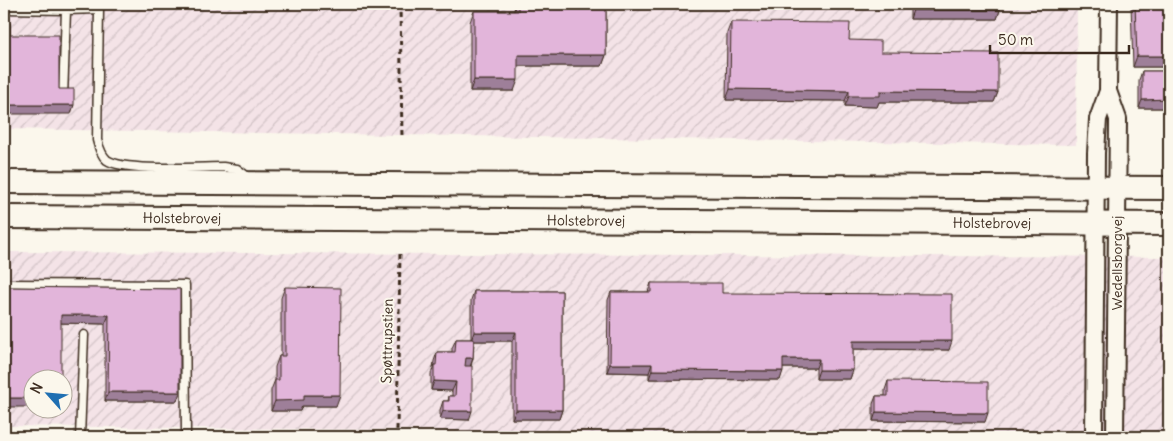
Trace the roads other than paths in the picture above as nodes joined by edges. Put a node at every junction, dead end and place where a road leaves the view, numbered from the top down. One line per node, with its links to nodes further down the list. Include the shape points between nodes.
1 (1109, 4): 8 (street, Wedellsborgvej, via 1108,91 1118,119)
2 (99, 6): 3 (lane); 7 (lane, via 97,140 99,150 107,160 126,166 237,169)
3 (66, 7): 4 (lane); 5 (lane)
4 (4, 9)
5 (63, 98)
6 (4, 182): 7 (main road)
7 (257, 184): 8 (main road)
8 (1106, 188): 9 (main road); 11 (street, Wedellsborgvej); 12 (street, Wedellsborgvej)
9 (1169, 188)
10 (4, 217): 11 (main road, Holstebrovej)
11 (1095, 223): 12 (main road, Holstebrovej); 18 (street, Wedellsborgvej)
12 (1118, 223): 13 (main road, Holstebrovej); 19 (street, Wedellsborgvej)
13 (1169, 224)
14 (4, 284): 17 (lane, via 185,285)
15 (84, 335): 16 (lane)
16 (80, 437)
17 (186, 437)
18 (1094, 437)
19 (1115, 437)

